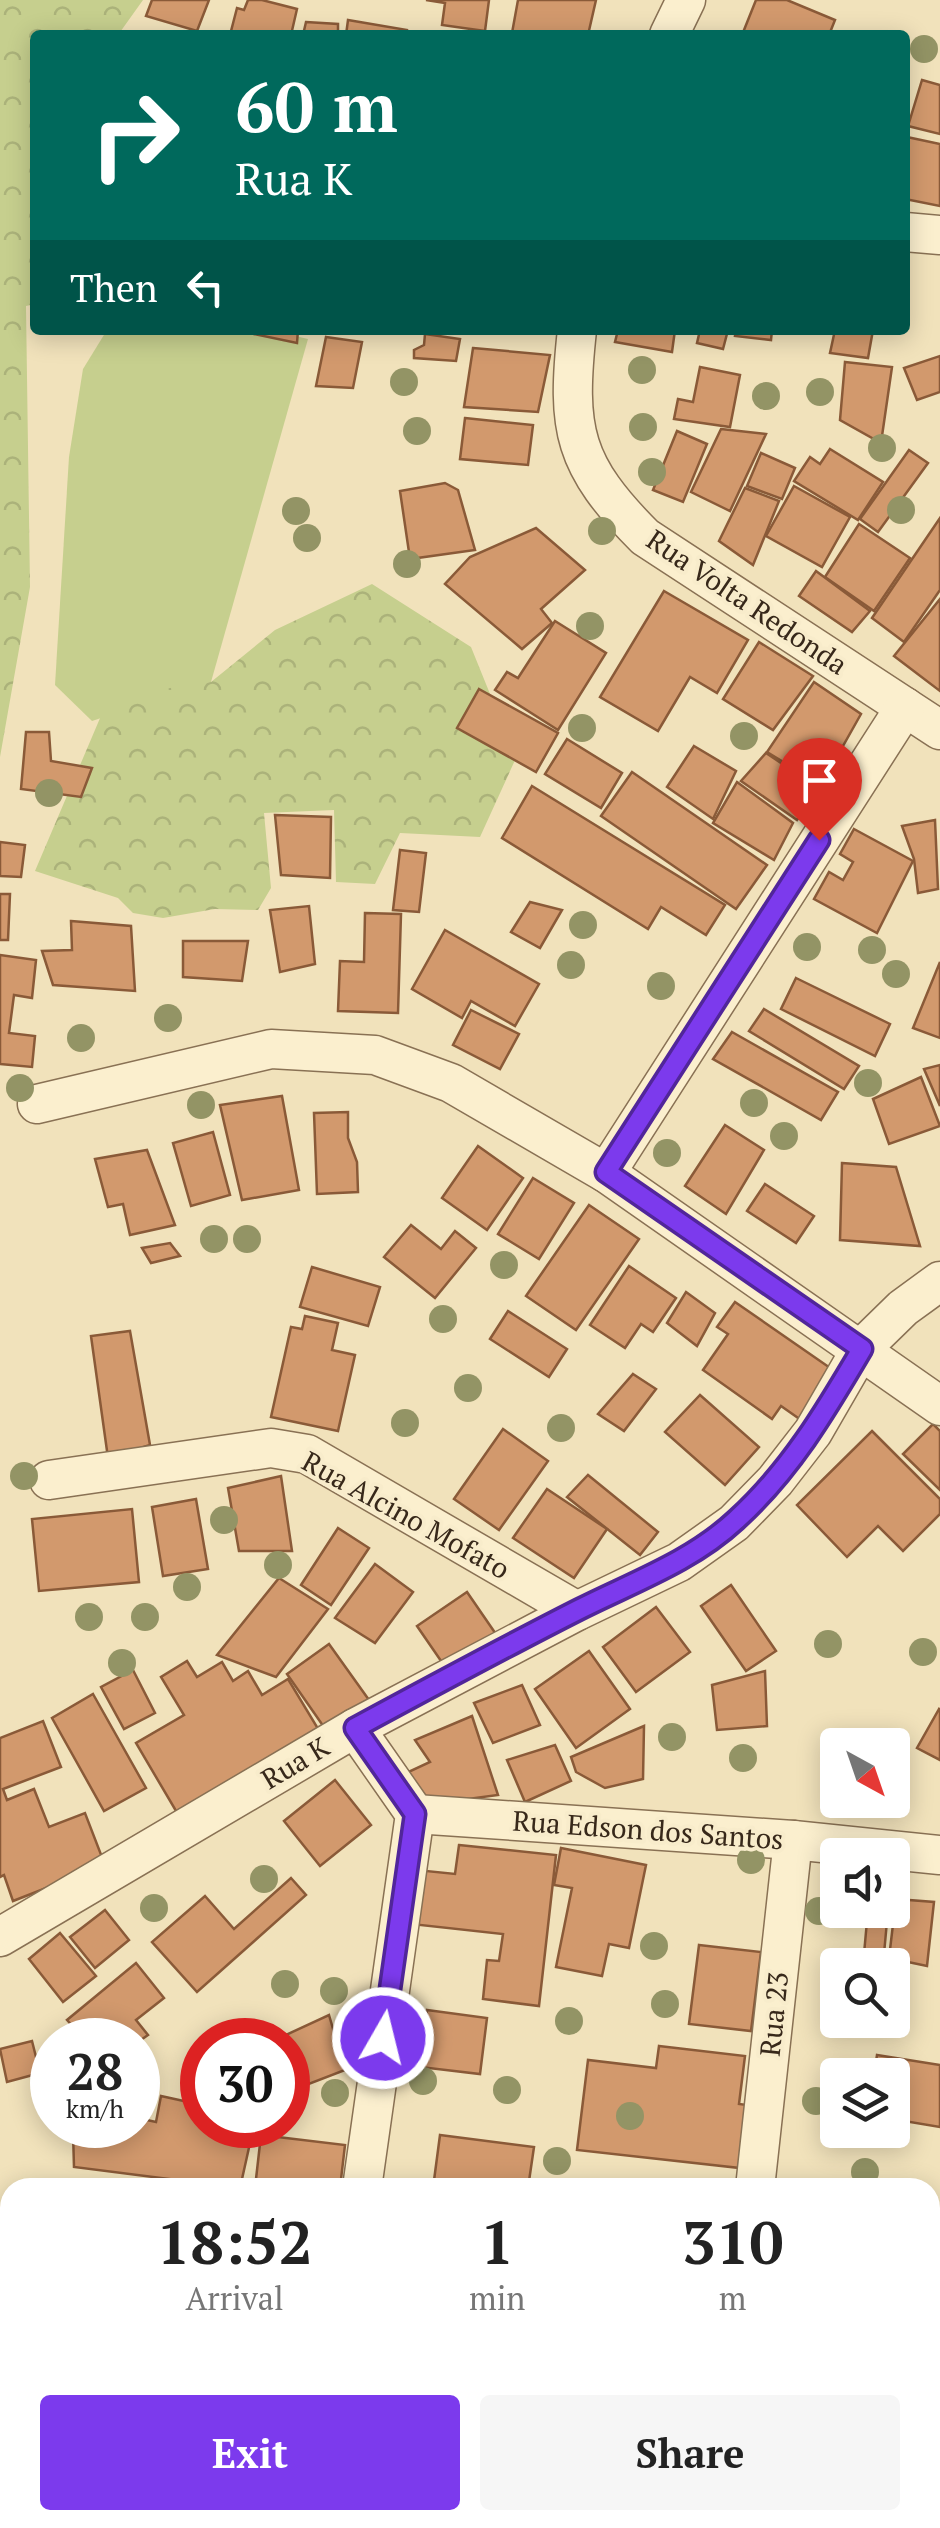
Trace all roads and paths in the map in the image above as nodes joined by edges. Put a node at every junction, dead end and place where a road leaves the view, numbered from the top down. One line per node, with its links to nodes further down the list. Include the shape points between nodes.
1 (686, 0): 2 (street)
2 (671, 30)
3 (910, 232): 4 (street)
4 (940, 235)
5 (577, 335): 6 (street, Rua Volta Redonda, via 578,444 622,514 645,536)
6 (904, 707): 7 (street, Rua Volta Redonda); 9 (street)
7 (940, 730)
8 (37, 1104): 9 (street, via 270,1049 375,1055 451,1082)
9 (606, 1172): 11 (street)
10 (940, 1281): 11 (street, Rua K)
11 (862, 1349): 12 (street); 14 (street, Rua K, via 814,1432 734,1523 679,1562)
12 (940, 1406)
13 (48, 1480): 14 (street, Rua Alcino Mofato, via 271,1448 308,1454)
14 (576, 1611): 15 (street, Rua K)
15 (355, 1728): 16 (street); 19 (street, Rua K)
16 (415, 1814): 17 (street, Rua Edson dos Santos); 20 (street)
17 (793, 1840): 18 (street, Rua Edson dos Santos); 21 (street, Rua 23)
18 (940, 1855)
19 (0, 1937)
20 (363, 2178)
21 (756, 2178)

